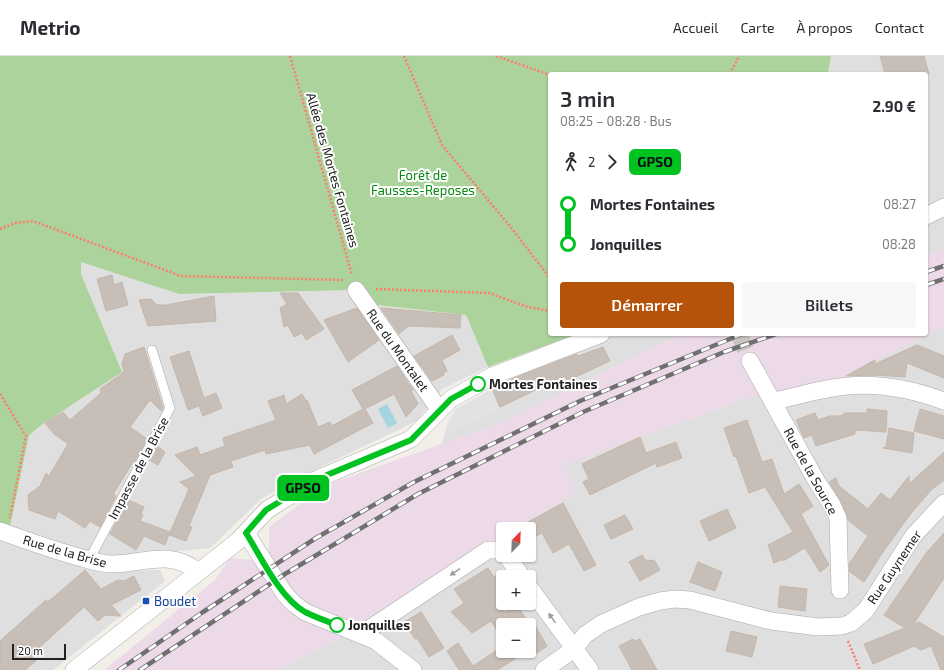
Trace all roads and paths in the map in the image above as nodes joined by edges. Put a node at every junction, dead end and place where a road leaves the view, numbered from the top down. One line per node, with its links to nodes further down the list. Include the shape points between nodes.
1 (290, 56): 11 (path, Allée des Mortes Fontaines)
2 (404, 56): 10 (path, via 442,145)
3 (496, 56): 6 (path)
4 (739, 56): 5 (path)
5 (731, 72)
6 (548, 74)
7 (944, 207): 8 (street)
8 (928, 215)
9 (0, 229): 11 (path, via 15,223 33,221 181,276)
10 (548, 275)
11 (360, 286): 12 (path, via 489,293 528,307); 19 (street, Rue du Montalet)
12 (548, 311)
13 (596, 336): 19 (street, via 492,376 451,399)
14 (152, 350): 24 (lane, Impasse de la Brise, via 170,408)
15 (750, 361): 17 (street, Rue de la Source)
16 (0, 394): 21 (path, via 26,436)
17 (774, 401): 18 (street, via 848,386 878,385 921,392); 26 (street, Rue de la Source, via 838,518)
18 (944, 401)
19 (440, 409): 22 (street, via 411,440 315,480 266,510)
20 (944, 503): 28 (street, Rue Guynemer, via 914,535 866,610 851,623)
21 (3, 533): 24 (street, Rue de la Brise)
22 (246, 533): 25 (street); 29 (street, via 293,603 305,612)
23 (496, 550): 29 (street, one-way to 29, via 488,550 372,627)
24 (89, 560): 25 (street, Rue de la Brise, via 112,564 164,558 189,564)
25 (198, 572): 31 (street)
26 (840, 590)
27 (536, 596): 30 (street, one-way to 27)
28 (842, 626): 30 (street, via 818,627 771,621 708,604 675,599 650,603 601,624 585,635); 35 (path)
29 (367, 637): 32 (street, via 392,652)
30 (574, 648): 33 (street); 34 (street)
31 (74, 670)
32 (413, 670)
33 (544, 670)
34 (590, 670)
35 (860, 670)

